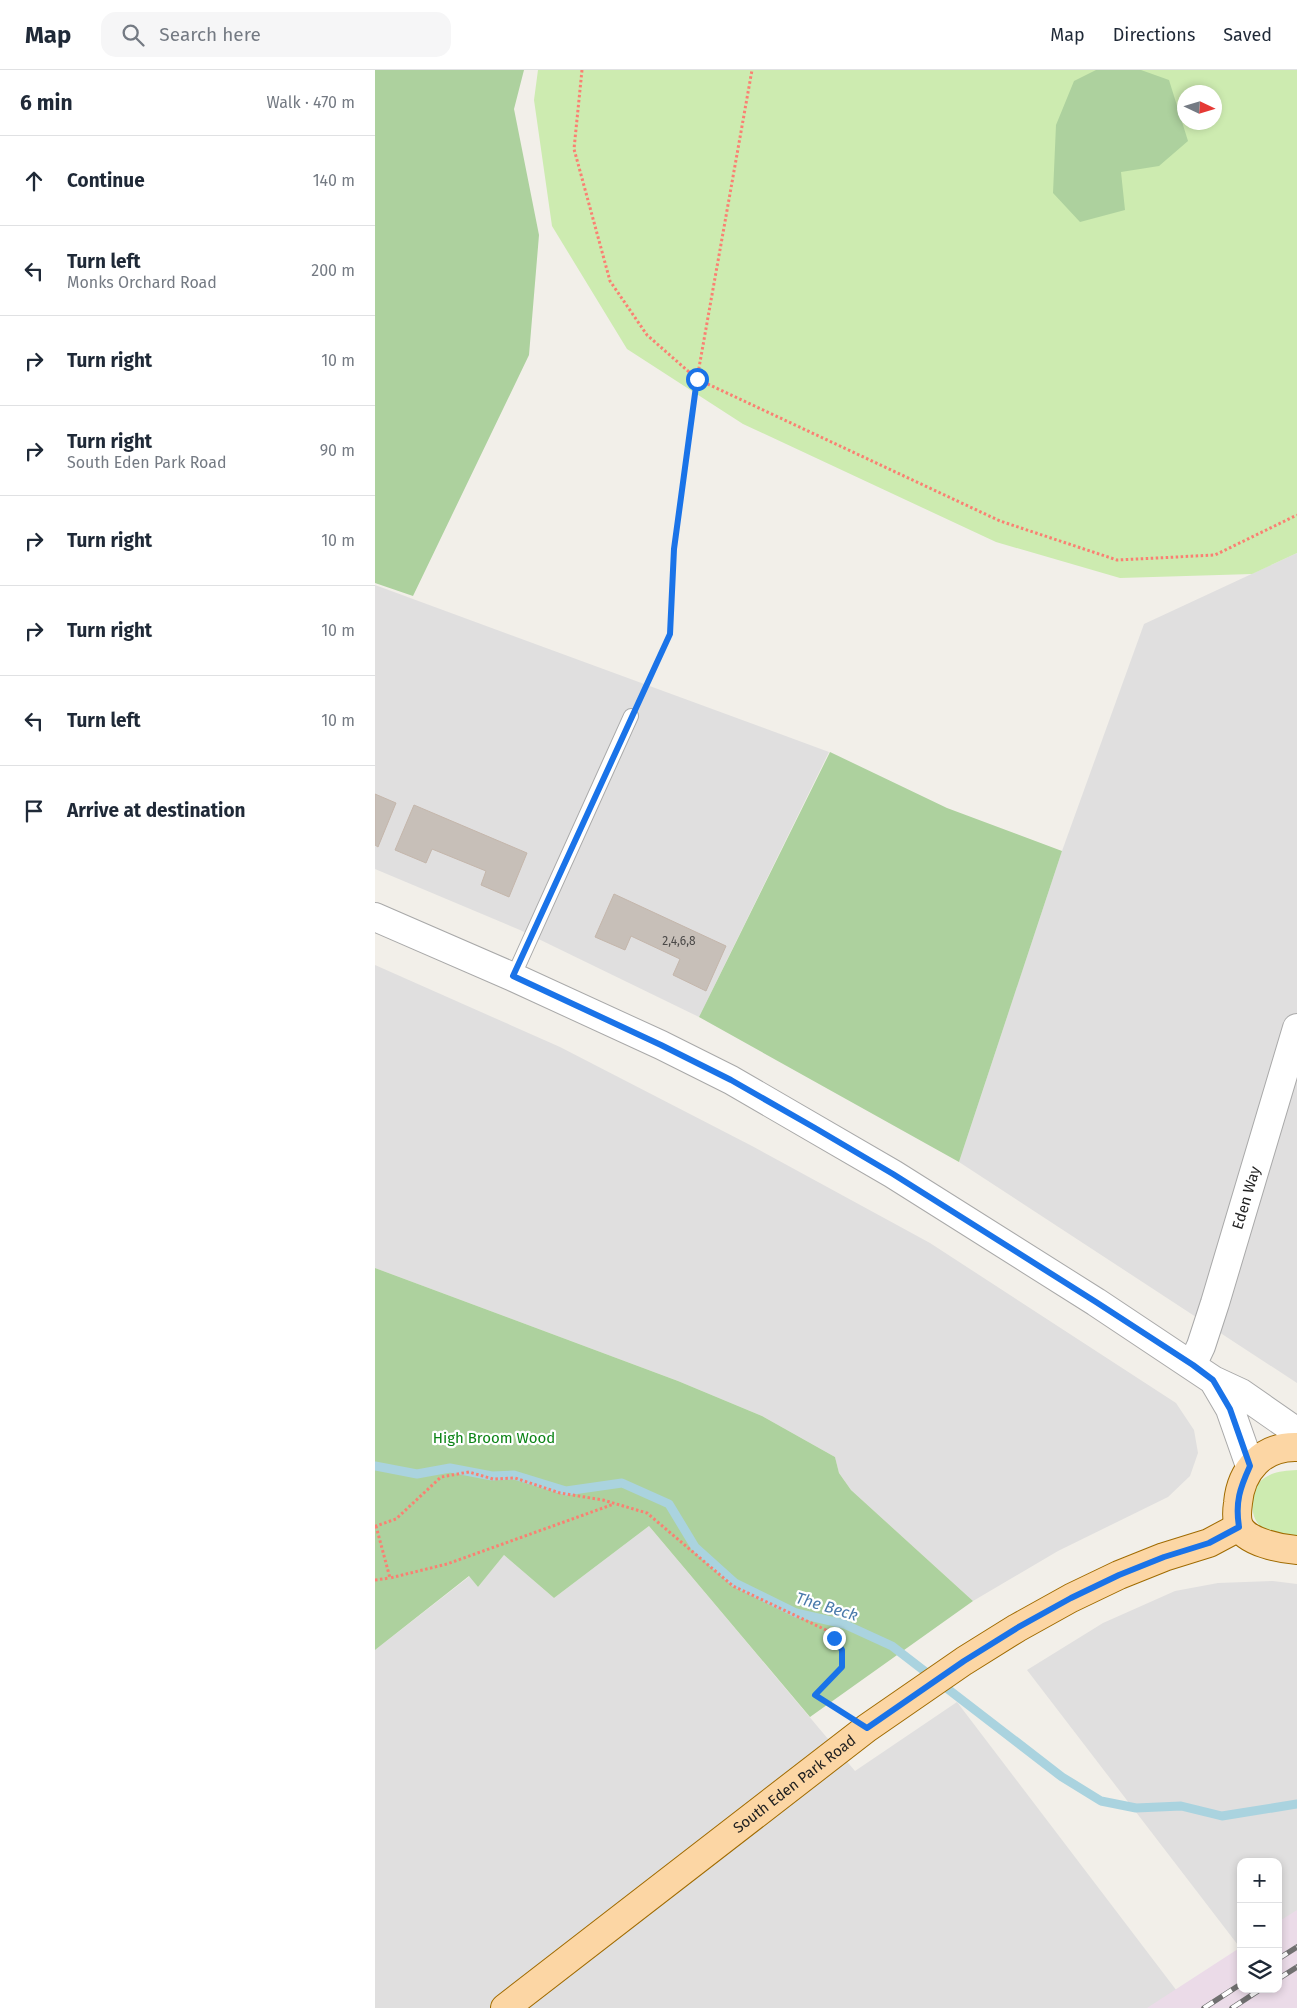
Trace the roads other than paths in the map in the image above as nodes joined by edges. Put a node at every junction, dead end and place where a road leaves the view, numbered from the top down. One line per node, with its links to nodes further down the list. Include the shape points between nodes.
1 (631, 716): 3 (lane)
2 (375, 917): 3 (street)
3 (513, 976): 5 (street, via 661,1045 748,1090 893,1174)
4 (1297, 1028): 5 (street, Eden Way, via 1201,1346)
5 (1203, 1373): 6 (street, via 1241,1393); 8 (street, via 1230,1409)
6 (1297, 1432)
7 (1297, 1447): 8 (main road, via 1286,1446 1265,1453)
8 (1250, 1466): 9 (main road, via 1239,1493)
9 (1239, 1527): 10 (main road, via 1259,1542); 11 (main road, South Eden Park Road, via 1209,1543 1164,1557 1071,1598 964,1661 867,1728)
10 (1297, 1550)
11 (505, 2008)

